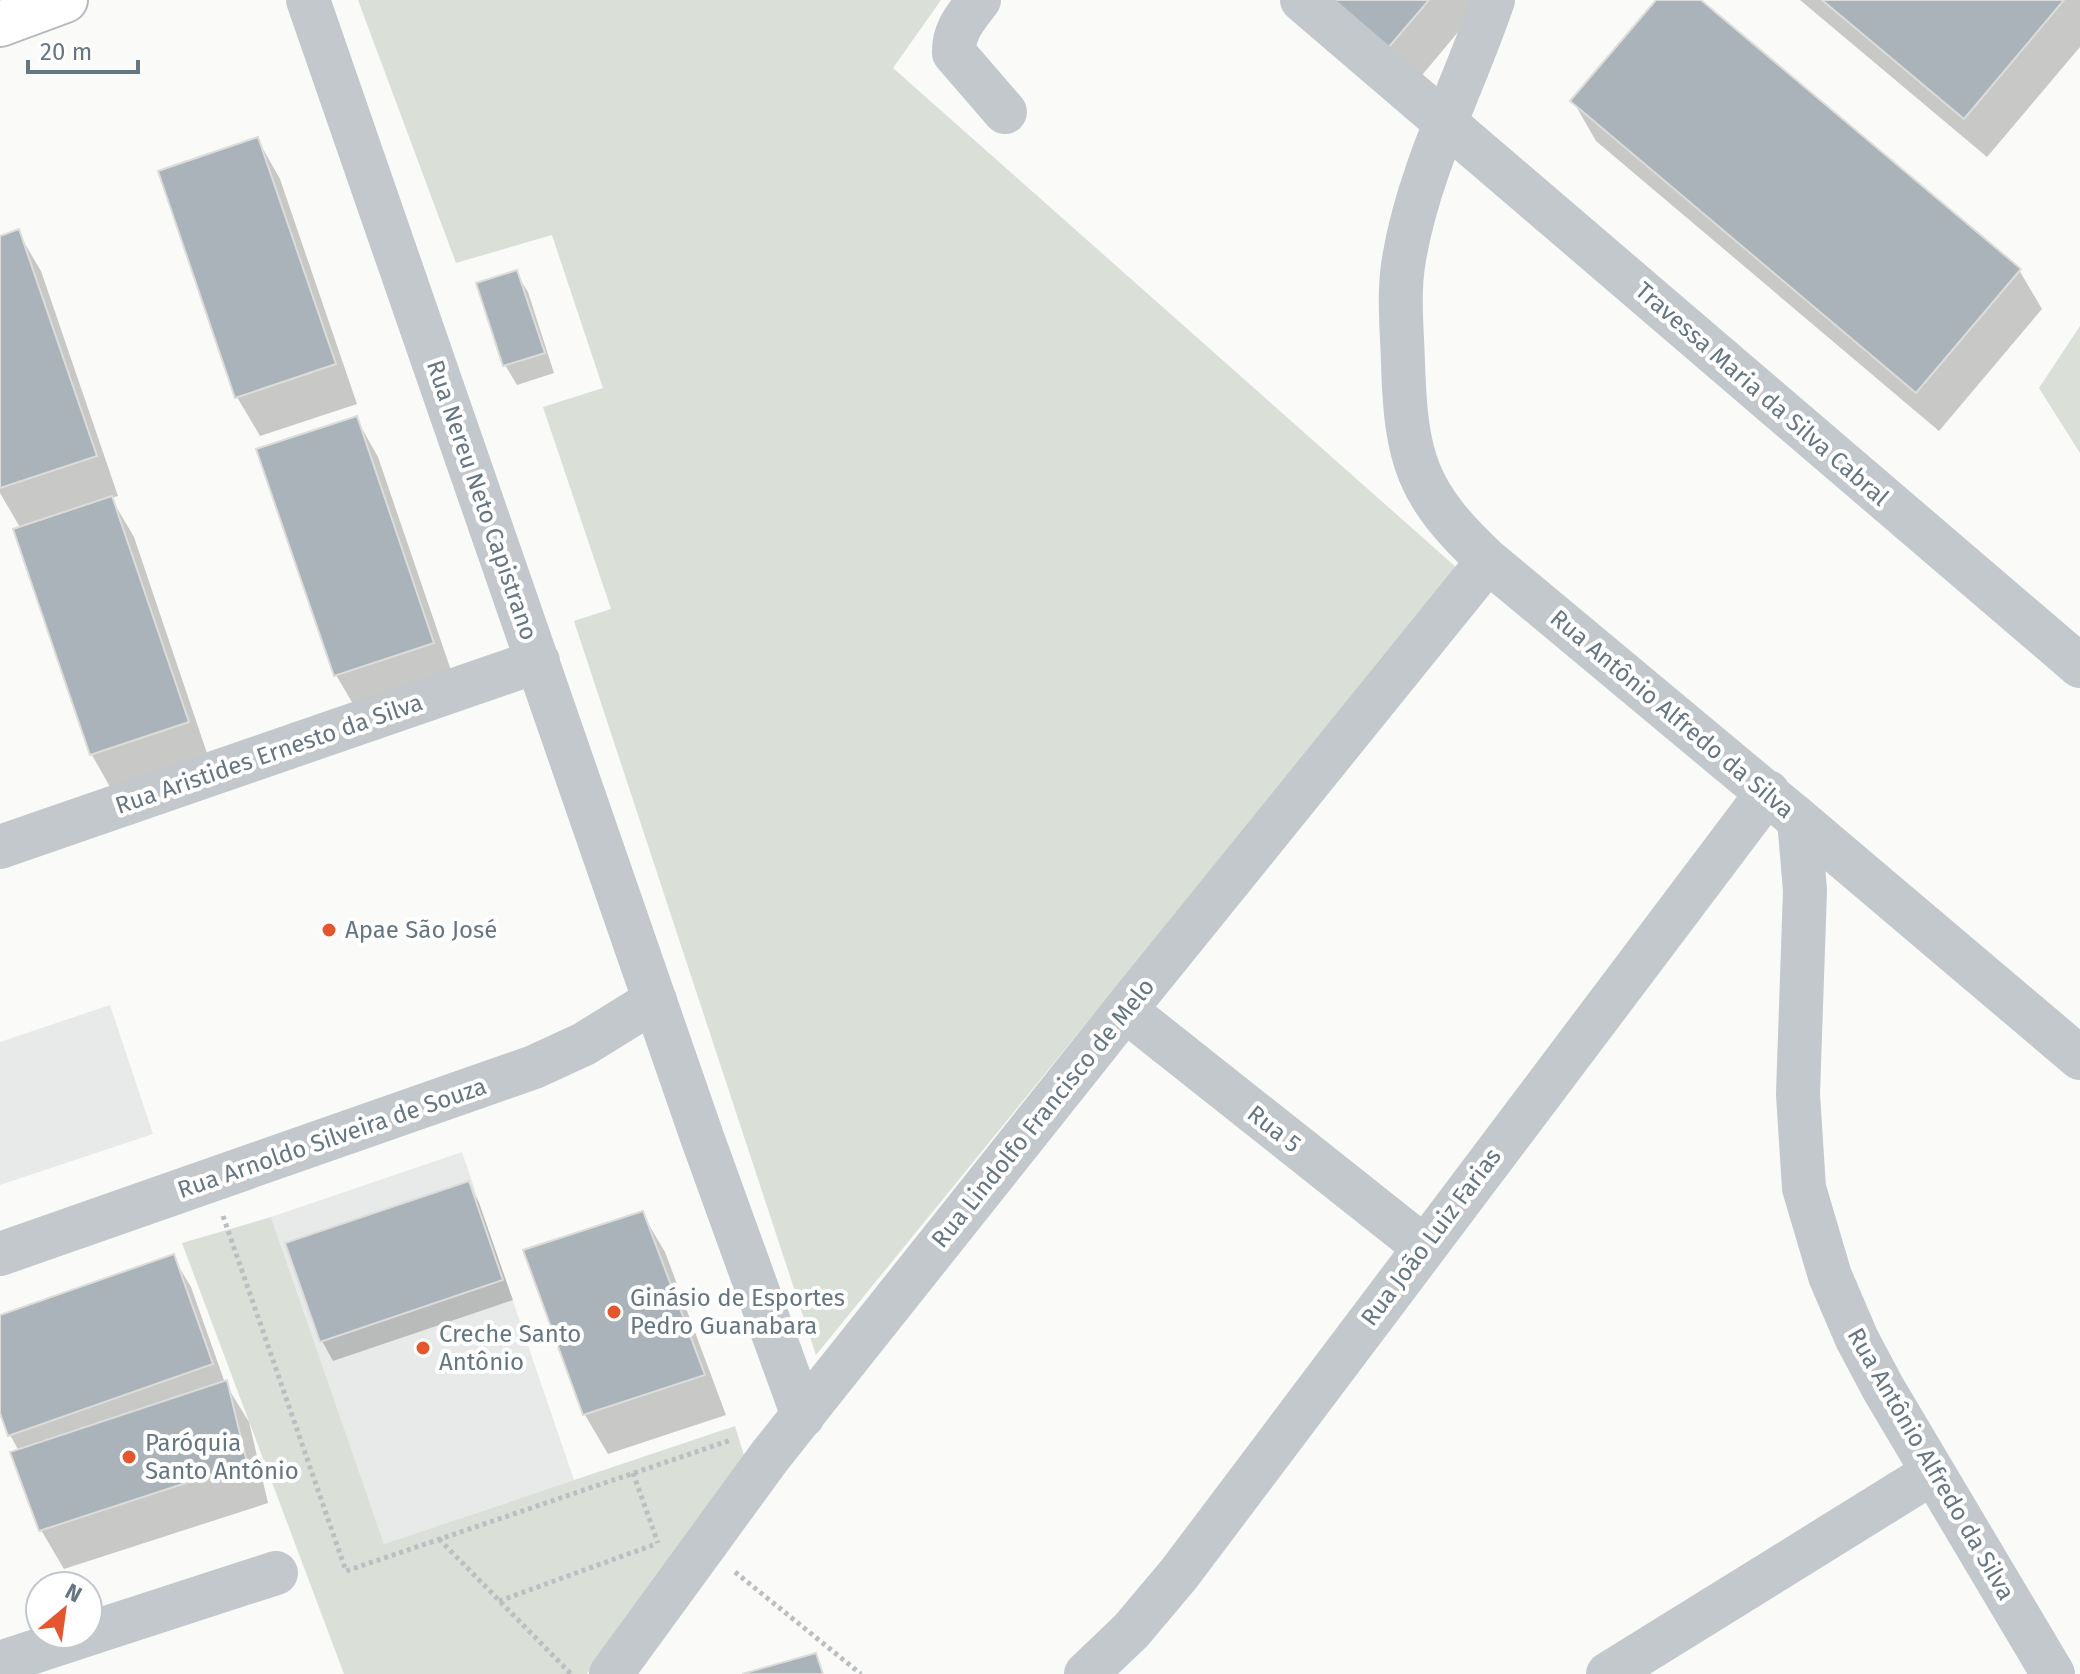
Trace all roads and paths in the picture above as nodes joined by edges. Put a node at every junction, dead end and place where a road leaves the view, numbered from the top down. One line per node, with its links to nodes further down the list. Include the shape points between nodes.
1 (65, 0): 6 (main road)
2 (308, 0): 10 (street, Rua Nereu Neto Capistrano)
3 (979, 0): 7 (street, via 961,24 954,53)
4 (1302, 0): 8 (street, Travessa Maria da Silva Cabral)
5 (1493, 0): 8 (street, Rua Antônio Alfredo da Silva)
6 (0, 24)
7 (1005, 112)
8 (1445, 123): 9 (street, Rua Antônio Alfredo da Silva, via 1403,261 1406,424 1431,498); 11 (street, Travessa Maria da Silva Cabral)
9 (1488, 561): 12 (street, Rua Antônio Alfredo da Silva); 15 (street, Rua Lindolfo Francisco de Melo)
10 (538, 661): 13 (street, Rua Aristides Ernesto da Silva); 14 (street, Rua Nereu Neto Capistrano)
11 (2080, 666)
12 (1784, 806): 16 (street); 18 (street, Rua João Luiz Farias); 23 (street, Rua Antônio Alfredo da Silva, via 1805,902 1798,1094 1804,1188 1830,1276 1857,1339)
13 (0, 847)
14 (655, 1000): 17 (street, Rua Arnoldo Silveira de Souza, via 584,1044 534,1067); 20 (street, Rua Nereu Neto Capistrano)
15 (1125, 1010): 18 (street, Rua 5); 20 (street, Rua Lindolfo Francisco de Melo)
16 (2080, 1058)
17 (211, 1181): 19 (street, Rua Arnoldo Silveira de Souza); 25 (path, via 346,1571)
18 (1424, 1247): 35 (street, Rua João Luiz Farias, via 1179,1574)
19 (0, 1254)
20 (803, 1416): 24 (street, Rua Lindolfo Francisco de Melo)
21 (732, 1440): 22 (path)
22 (633, 1473): 25 (path); 26 (path)
23 (1932, 1473): 36 (street); 37 (street, Rua Antônio Alfredo da Silva)
24 (713, 1533): 26 (path); 33 (street, Rua Lindolfo Francisco de Melo); 34 (path)
25 (439, 1539): 28 (path)
26 (658, 1543): 28 (path)
27 (276, 1573): 29 (street)
28 (499, 1601): 32 (path)
29 (104, 1629)
30 (39, 1650): 31 (street)
31 (0, 1663)
32 (571, 1674)
33 (611, 1674)
34 (861, 1674)
35 (1086, 1674)
36 (1608, 1674)
37 (2053, 1674)

